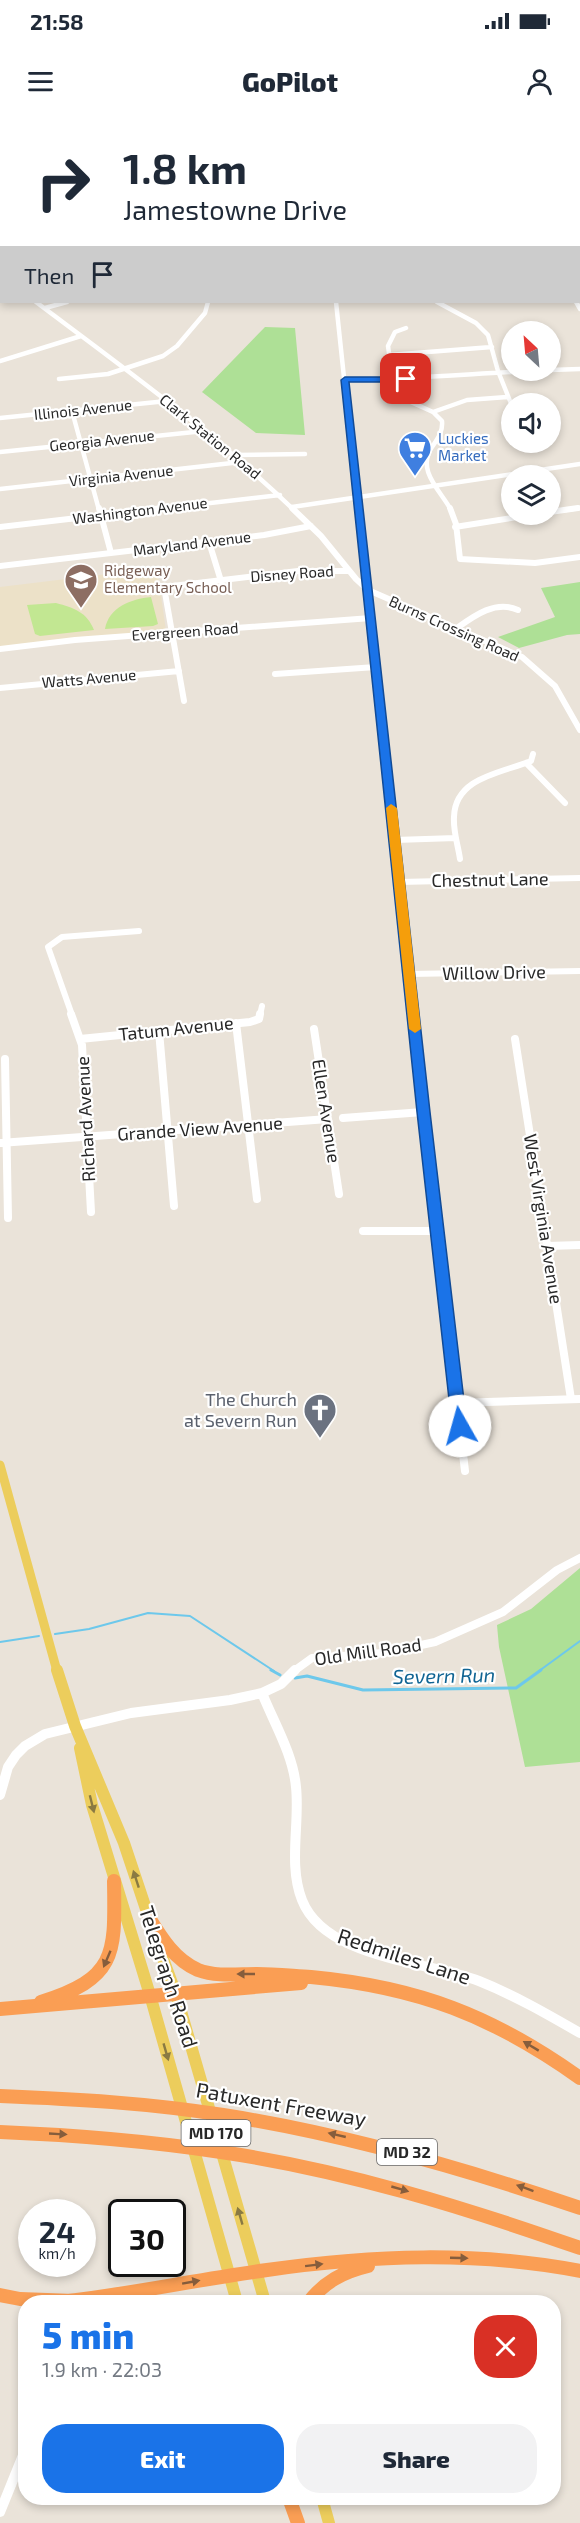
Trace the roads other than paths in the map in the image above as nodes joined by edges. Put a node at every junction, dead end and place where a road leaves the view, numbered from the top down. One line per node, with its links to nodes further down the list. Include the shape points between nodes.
1 (38, 303): 6 (street, Clark Station Road)
2 (63, 303): 6 (street)
3 (208, 303): 12 (street, via 205,313 170,351)
4 (336, 303): 18 (street)
5 (439, 303): 9 (street, via 482,327)
6 (45, 308): 8 (street, Clark Station Road)
7 (406, 328): 10 (street, via 391,337)
8 (81, 336): 11 (street); 12 (street, Clark Station Road)
9 (492, 347): 10 (street); 15 (street)
10 (388, 355): 19 (street)
11 (0, 360)
12 (125, 369): 17 (street); 22 (street, Clark Station Road)
13 (580, 369): 14 (street)
14 (561, 370)
15 (498, 371): 16 (street); 19 (street); 20 (street)
16 (501, 371)
17 (58, 379)
18 (345, 380): 19 (street); 37 (street)
19 (392, 380): 24 (street, via 399,396)
20 (506, 393)
21 (501, 397): 24 (street, via 467,400)
22 (167, 401): 23 (street, Illinois Avenue); 26 (street, Clark Station Road)
23 (72, 411): 25 (street, Illinois Avenue); 27 (street)
24 (433, 412): 34 (street, via 443,425 426,460)
25 (0, 418)
26 (204, 430): 27 (street, Georgia Avenue); 30 (street, Clark Station Road)
27 (80, 444): 28 (street, Georgia Avenue); 33 (street)
28 (0, 452)
29 (304, 454): 30 (street)
30 (234, 455): 31 (street, Clark Station Road)
31 (241, 462): 33 (street, Virginia Avenue); 36 (street, Clark Station Road)
32 (580, 464): 34 (street)
33 (89, 479): 35 (street, Virginia Avenue); 41 (street)
34 (436, 485): 37 (street); 45 (street, via 452,513)
35 (0, 489)
36 (280, 495): 38 (street, Clark Station Road); 41 (street, Washington Avenue)
37 (357, 497): 38 (street); 52 (street)
38 (292, 507): 43 (street, Clark Station Road)
39 (580, 508): 40 (street)
40 (561, 511)
41 (99, 515): 44 (street, Washington Avenue); 47 (street)
42 (501, 520): 45 (street)
43 (311, 526): 46 (street, Maryland Avenue); 50 (street, Clark Station Road)
44 (0, 527)
45 (455, 527): 48 (street, via 460,560 529,564)
46 (209, 542): 47 (street, Maryland Avenue); 51 (street)
47 (111, 553): 49 (street, Maryland Avenue)
48 (580, 557)
49 (0, 566)
50 (349, 571): 51 (street, Disney Road, via 308,570); 52 (street, Clark Station Road)
51 (221, 580): 56 (street, Disney Road, via 164,587)
52 (368, 590): 54 (street); 55 (street, Burns Crossing Road)
53 (518, 610): 55 (street, via 500,606 476,615)
54 (371, 618): 56 (street, Evergreen Road); 58 (street)
55 (458, 628): 63 (street, Burns Crossing Road, via 512,652 538,669 560,693)
56 (171, 633): 57 (street, Evergreen Road); 59 (street)
57 (0, 649)
58 (376, 667): 60 (street); 68 (street)
59 (179, 671): 61 (street, Watts Avenue); 62 (street)
60 (275, 674)
61 (0, 688)
62 (183, 701)
63 (580, 729)
64 (533, 754): 65 (street)
65 (526, 763): 66 (street); 67 (street, via 466,789 454,812)
66 (565, 804)
67 (456, 838): 68 (street); 69 (street)
68 (394, 840): 71 (street)
69 (460, 859)
70 (580, 878): 71 (street, Chestnut Lane)
71 (399, 882): 74 (street)
72 (139, 931): 79 (street, Richard Avenue, via 67,937 49,945 48,952)
73 (580, 972): 74 (street, Willow Drive)
74 (409, 974): 83 (street)
75 (262, 1006): 76 (street, Tatum Avenue, via 257,1020)
76 (236, 1023): 78 (street, Tatum Avenue); 86 (street)
77 (314, 1029): 85 (street, Ellen Avenue)
78 (159, 1031): 79 (street, Tatum Avenue); 87 (street)
79 (80, 1039): 88 (street, Richard Avenue)
80 (515, 1039): 98 (street, West Virginia Avenue)
81 (5, 1059): 82 (street)
82 (2, 1087): 89 (street)
83 (423, 1112): 84 (street); 96 (street)
84 (343, 1118)
85 (328, 1119): 86 (street, Grande View Avenue); 90 (street, Ellen Avenue)
86 (248, 1125): 87 (street, Grande View Avenue); 91 (street)
87 (168, 1131): 88 (street, Grande View Avenue); 92 (street)
88 (87, 1137): 89 (street, Grande View Avenue); 93 (street, Richard Avenue)
89 (3, 1143): 94 (street)
90 (339, 1194)
91 (257, 1199)
92 (174, 1206)
93 (91, 1212)
94 (8, 1218)
95 (363, 1231): 96 (street)
96 (436, 1231): 100 (street)
97 (580, 1245): 98 (street)
98 (547, 1246): 99 (street, West Virginia Avenue)
99 (575, 1399): 100 (street)
100 (457, 1403): 102 (street)
101 (0, 1465): 105 (main road, Telegraph Road / MD 170)
102 (465, 1471)
103 (580, 1558): 104 (street, Old Mill Road, via 557,1570 503,1612 466,1629 411,1648 312,1658 281,1684)
104 (262, 1693): 105 (street, Old Mill Road, via 153,1708); 114 (street, Redmiles Lane, via 294,1775 297,1879 303,1903 315,1921 342,1942 466,1976)
105 (75, 1726): 106 (street, Old Mill Road, via 45,1734 25,1746 8,1767); 107 (main road, Telegraph Road / MD 170, one-way to 107); 108 (main road, Telegraph Road / MD 170, one-way to 105, via 124,1843)
106 (0, 1795)
107 (114, 1881): 111 (main road, Telegraph Road / MD 170); 112 (highway, one-way to 112, via 114,1939 101,1971 77,1989)
108 (148, 1918): 109 (highway, one-way to 108, via 202,1971 178,1958); 110 (main road, Telegraph Road / MD 170)
109 (346, 1980): 110 (highway); 115 (highway, one-way to 109, via 517,2037 470,2014 406,1991)
110 (176, 1994): 111 (highway); 122 (main road, Telegraph Road / MD 170, one-way to 110)
111 (150, 1995): 112 (highway); 123 (main road, Telegraph Road / MD 170, one-way to 123)
112 (21, 2007): 113 (highway)
113 (0, 2009)
114 (580, 2033)
115 (580, 2078)
116 (0, 2096): 118 (highway, Patuxent Freeway / MD 32, one-way to 116, via 453,2164 314,2130 157,2104)
117 (0, 2132): 119 (highway, MD 32, one-way to 119, via 100,2136 240,2154 382,2184)
118 (580, 2208)
119 (580, 2248)
120 (401, 2258): 121 (highway, one-way to 121, via 495,2259); 122 (highway, one-way to 120); 128 (highway, via 345,2272)
121 (580, 2271)
122 (256, 2272): 123 (highway); 127 (main road, Telegraph Road / MD 170)
123 (229, 2276): 125 (highway, one-way to 123); 126 (main road, Telegraph Road / MD 170)
124 (0, 2295): 129 (highway)
125 (121, 2295)
126 (235, 2295)
127 (263, 2295)
128 (315, 2295)
129 (18, 2297)
130 (18, 2468): 133 (street)
131 (292, 2505): 134 (highway)
132 (324, 2505): 135 (main road)
133 (0, 2512)
134 (298, 2523)
135 (329, 2523)

